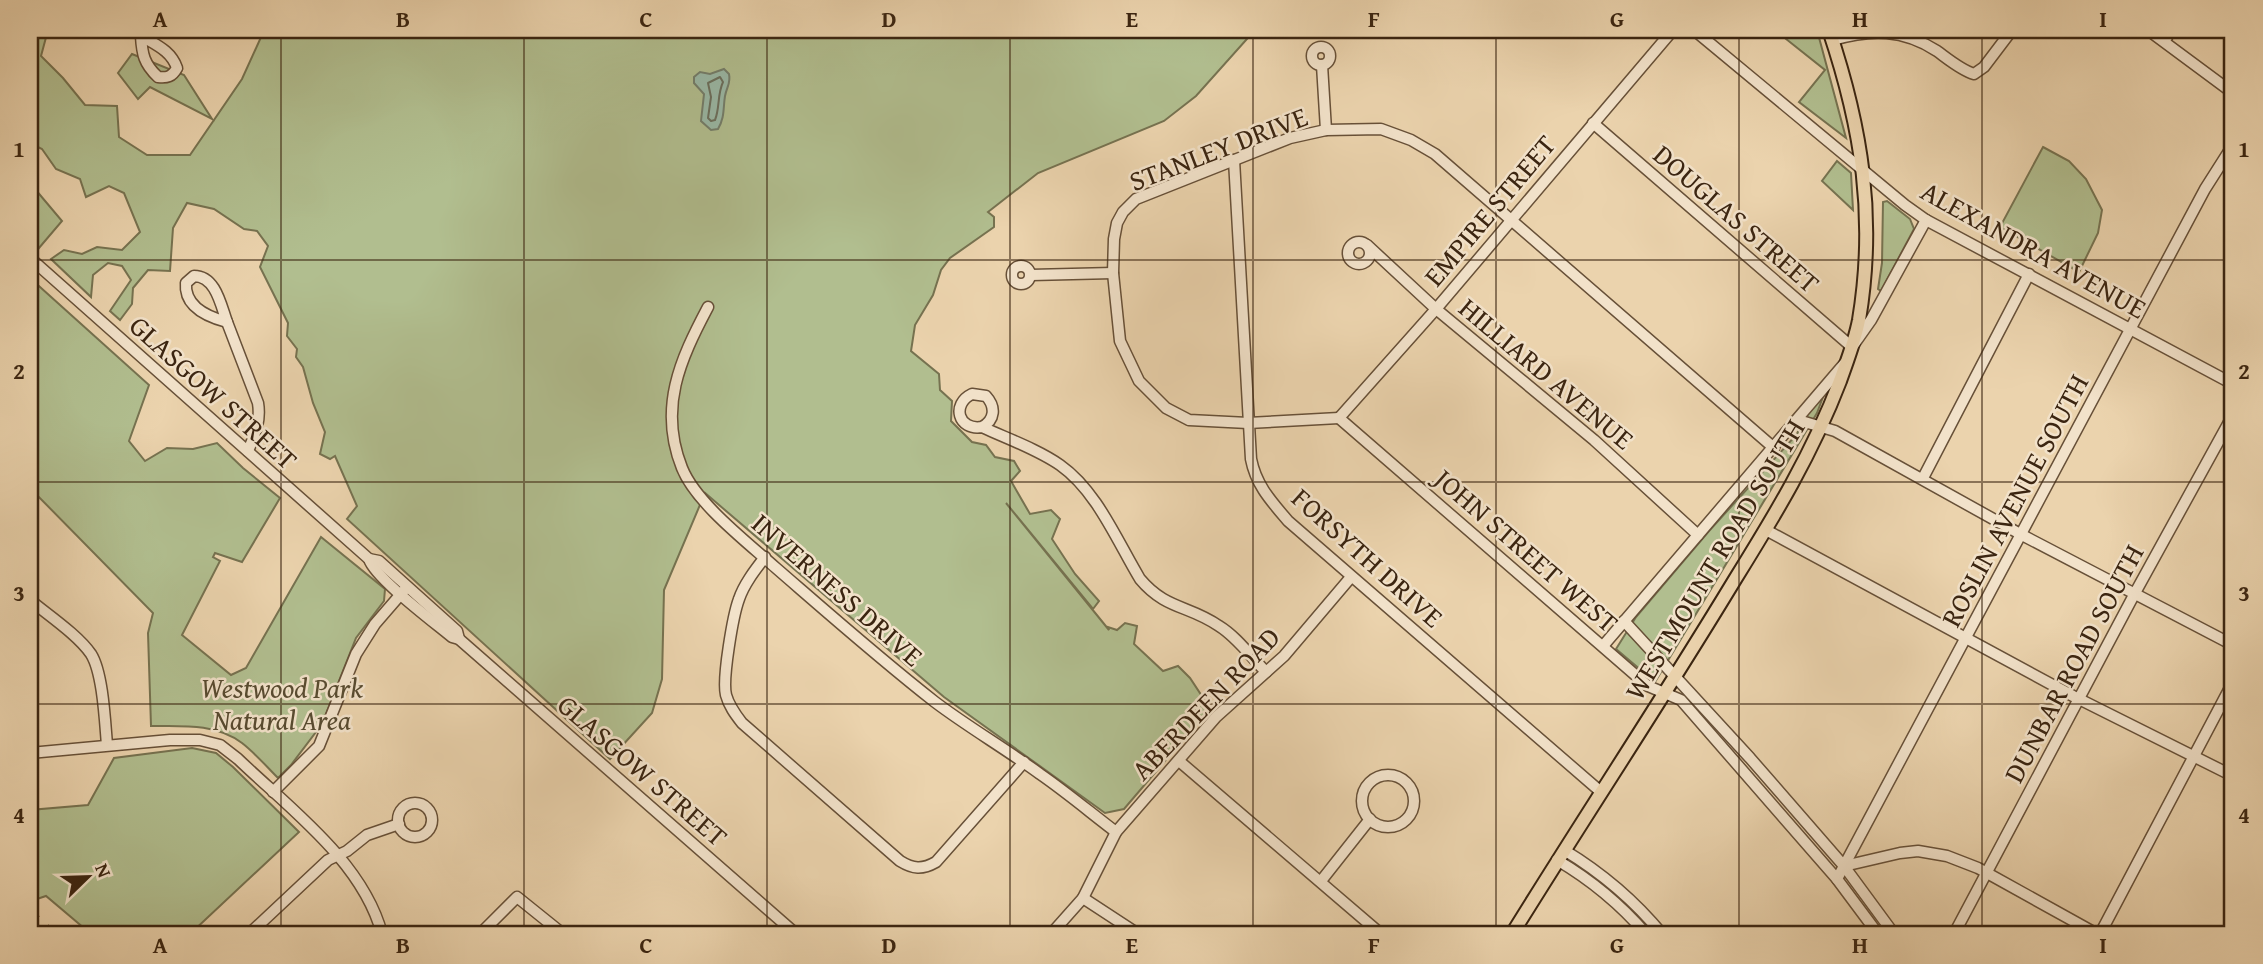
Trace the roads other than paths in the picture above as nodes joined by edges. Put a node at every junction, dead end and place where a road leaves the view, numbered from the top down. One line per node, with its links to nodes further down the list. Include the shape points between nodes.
1 (1673, 30): 10 (street, EMPIRE STREET)
2 (1694, 30): 14 (street, ALEXANDRA AVENUE)
3 (2012, 30): 6 (street, via 1974,74 1925,44 1889,32)
4 (2148, 30): 7 (street)
5 (2172, 30): 7 (street)
6 (1831, 35): 14 (main road, WESTMOUNT ROAD SOUTH)
7 (2164, 41): 9 (street)
8 (1322, 65): 11 (street)
9 (2233, 93)
10 (1593, 123): 15 (street, EMPIRE STREET); 26 (street, DOUGLAS STREET)
11 (1326, 130): 13 (street, STANLEY DRIVE, via 1290,138); 15 (street, STANLEY DRIVE, via 1381,129 1411,140 1435,154)
12 (2233, 145): 25 (street, ROSLIN AVENUE SOUTH)
13 (1234, 160): 19 (street, STANLEY DRIVE, via 1136,199 1117,223); 31 (street, FORSYTH DRIVE)
14 (1864, 170): 16 (street, ALEXANDRA AVENUE); 26 (main road, WESTMOUNT ROAD SOUTH, via 1867,258)
15 (1511, 219): 23 (street, EMPIRE STREET); 34 (street, STANLEY DRIVE)
16 (1926, 220): 20 (street, ALEXANDRA AVENUE); 26 (street, WESTMOUNT ROAD SOUTH)
17 (1367, 245): 23 (street, HILLIARD AVENUE)
18 (30, 258): 35 (street, GLASGOW STREET)
19 (1113, 273): 21 (street); 31 (street, STANLEY DRIVE, via 1120,341 1139,382 1166,408 1189,420)
20 (2029, 274): 25 (street, ALEXANDRA AVENUE); 36 (street)
21 (1031, 275)
22 (708, 307): 40 (street, INVERNESS DRIVE, via 674,386 671,404 676,448 688,480 700,496)
23 (1436, 309): 29 (street, EMPIRE STREET); 38 (street, HILLIARD AVENUE, via 1594,440)
24 (227, 323): 24 (street, via 212,284 202,276 188,279 187,296 198,310); 35 (street, via 260,415)
25 (2130, 328): 27 (street, ALEXANDRA AVENUE); 39 (street, ROSLIN AVENUE SOUTH)
26 (1850, 354): 30 (street, WESTMOUNT ROAD SOUTH); 32 (main road, WESTMOUNT ROAD SOUTH)
27 (2233, 384)
28 (2233, 415): 43 (street, DUNBAR ROAD SOUTH)
29 (1339, 418): 31 (street, STANLEY DRIVE); 48 (street, JOHN STREET WEST)
30 (1798, 420): 32 (street); 34 (street, WESTMOUNT ROAD SOUTH)
31 (1248, 423): 41 (street, FORSYTH DRIVE, via 1254,474 1265,494)
32 (1823, 426): 36 (street); 37 (main road, WESTMOUNT ROAD SOUTH)
33 (982, 427): 49 (street, via 1061,466 1093,501 1148,590 1219,625)
34 (1774, 448): 38 (street, WESTMOUNT ROAD SOUTH)
35 (248, 451): 42 (street, GLASGOW STREET, via 369,559 379,561)
36 (1923, 478): 39 (street)
37 (1766, 530): 46 (street); 50 (main road, WESTMOUNT ROAD SOUTH)
38 (1698, 535): 45 (street, WESTMOUNT ROAD SOUTH)
39 (2022, 535): 43 (street); 46 (street, ROSLIN AVENUE SOUTH)
40 (765, 557): 58 (street, INVERNESS DRIVE, via 937,703); 58 (street, via 739,599 726,671 725,693 732,709 742,723 900,861 911,868 936,862)
41 (1351, 576): 49 (street, ABERDEEN ROAD); 61 (street, FORSYTH DRIVE)
42 (404, 590): 60 (street, via 356,654 319,746); 72 (street, GLASGOW STREET, via 457,631 459,639)
43 (2135, 593): 47 (street); 53 (street, DUNBAR ROAD SOUTH)
44 (30, 600): 54 (street, via 92,656)
45 (1624, 621): 48 (street, WESTMOUNT ROAD SOUTH); 50 (street, JOHN STREET WEST)
46 (1966, 639): 53 (street); 67 (street, ROSLIN AVENUE SOUTH)
47 (2233, 645)
48 (1603, 646): 52 (street, JOHN STREET WEST)
49 (1266, 672): 57 (street, ABERDEEN ROAD, via 1216,717)
50 (1676, 677): 52 (main road, WESTMOUNT ROAD SOUTH); 67 (street, JOHN STREET WEST)
51 (2233, 682): 56 (street)
52 (1665, 695): 61 (main road, WESTMOUNT ROAD SOUTH); 69 (street, JOHN STREET WEST, via 1681,700)
53 (2079, 699): 56 (street); 68 (street, DUNBAR ROAD SOUTH)
54 (107, 745): 55 (street); 60 (street, via 170,740 220,745)
55 (30, 753)
56 (2194, 757): 59 (street); 87 (street)
57 (1179, 761): 64 (street, ABERDEEN ROAD); 70 (street)
58 (1024, 762): 64 (street, INVERNESS DRIVE)
59 (2233, 776)
60 (273, 792): 65 (street)
61 (1601, 792): 66 (main road, WESTMOUNT ROAD SOUTH)
62 (1370, 819): 62 (street, via 1384,826 1407,819 1414,802 1407,783 1391,775 1371,781 1362,797); 70 (street)
63 (399, 824): 65 (street, via 367,835)
64 (1116, 832): 71 (street, ABERDEEN ROAD)
65 (338, 855): 73 (street, via 370,901); 74 (street)
66 (1561, 855): 81 (main road, WESTMOUNT ROAD SOUTH); 82 (street); 83 (street, via 1591,866)
67 (1844, 866): 68 (street, via 1918,852 1957,859); 69 (street, ROSLIN AVENUE SOUTH); 85 (street, JOHN STREET WEST)
68 (1987, 873): 86 (street, DUNBAR ROAD SOUTH); 87 (street)
69 (1837, 879): 84 (street, JOHN STREET WEST)
70 (1321, 881): 80 (street)
71 (1083, 898): 78 (street, ABERDEEN ROAD); 79 (street)
72 (785, 930): 77 (street, GLASGOW STREET)
73 (378, 933)
74 (249, 934)
75 (480, 934): 76 (street, via 517,897)
76 (563, 934)
77 (796, 934)
78 (1051, 934)
79 (1135, 934)
80 (1381, 934)
81 (1512, 934)
82 (1646, 934)
83 (1662, 934)
84 (1878, 934)
85 (1894, 934)
86 (1954, 934)
87 (2098, 934)

